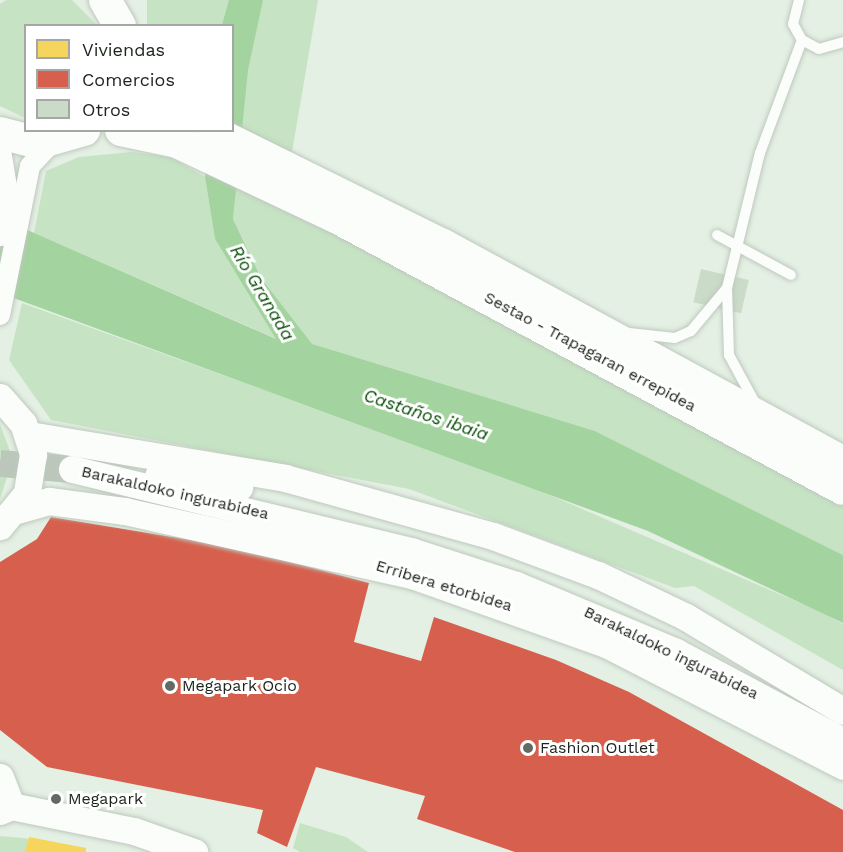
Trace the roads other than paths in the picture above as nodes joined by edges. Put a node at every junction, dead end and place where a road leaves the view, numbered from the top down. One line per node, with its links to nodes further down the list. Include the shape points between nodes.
1 (105, 0): 4 (main road)
2 (125, 0): 5 (street)
3 (799, 0): 6 (lane, via 793,24)
4 (120, 24)
5 (121, 24)
6 (802, 40): 7 (lane, via 819,49); 17 (lane, via 760,153)
7 (843, 42)
8 (79, 132): 12 (main road)
9 (131, 132): 14 (main road, via 177,141)
10 (213, 132): 14 (main road)
11 (0, 133): 12 (main road, via 27,142)
12 (52, 142): 20 (street, via 30,165)
13 (0, 144): 16 (street, via 8,193)
14 (342, 206): 21 (main road, Sestao - Trapagaran errepidea); 26 (main road, Sestao - Trapagaran errepidea)
15 (717, 235): 17 (lane)
16 (0, 236)
17 (738, 246): 18 (lane); 19 (lane)
18 (791, 274)
19 (727, 288): 21 (lane, via 691,331 675,338); 23 (lane, via 727,342 734,373)
20 (0, 315)
21 (588, 323): 23 (main road, Sestao - Trapagaran errepidea)
22 (0, 397): 24 (street)
23 (777, 426): 25 (main road, Sestao - Trapagaran errepidea)
24 (29, 435): 27 (street, via 33,474); 30 (street, via 211,462 356,495 474,530 627,589 686,617)
25 (843, 462)
26 (843, 489)
27 (8, 518): 29 (street, Erribera etorbidea, via 50,501 186,521 370,563)
28 (472, 570): 29 (street); 30 (street, Barakaldoko ingurabidea, via 72,469 212,481 467,546 620,602); 32 (street, Barakaldoko ingurabidea, via 635,632)
29 (523, 611): 33 (street, Erribera etorbidea, via 680,678)
30 (789, 682): 31 (street)
31 (843, 711)
32 (843, 741)
33 (843, 766)
34 (0, 777): 35 (street)
35 (5, 808): 36 (street, via 134,831)
36 (194, 852)

